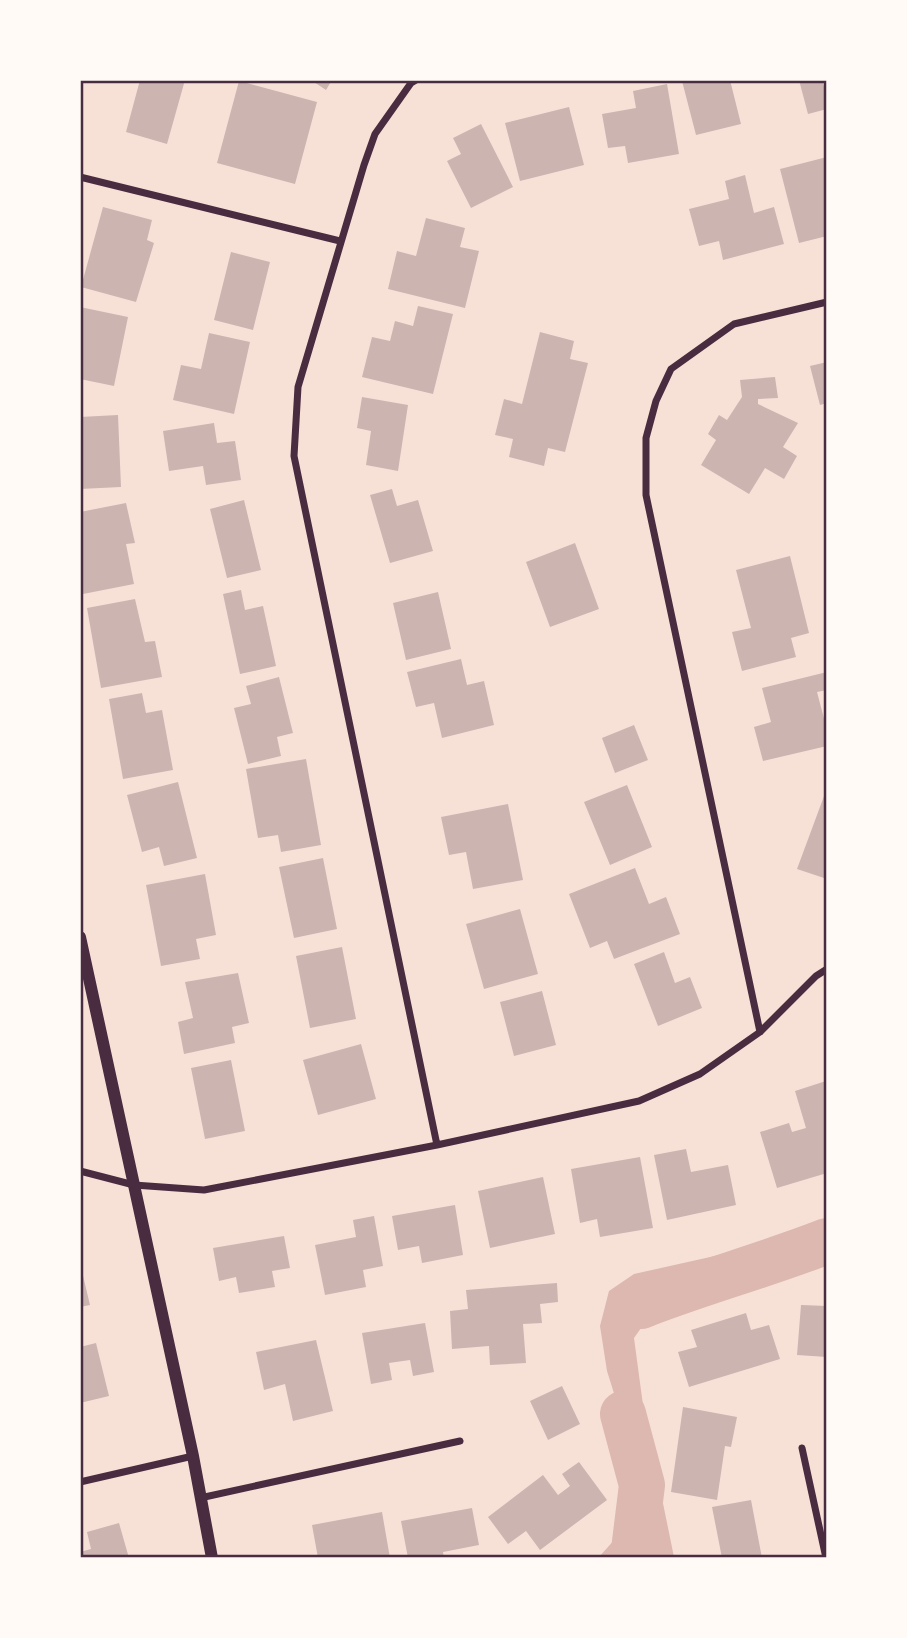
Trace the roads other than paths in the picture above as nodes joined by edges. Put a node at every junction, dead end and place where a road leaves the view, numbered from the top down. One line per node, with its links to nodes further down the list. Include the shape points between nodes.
1 (416, 80): 3 (street, via 375,134)
2 (80, 177): 3 (street)
3 (340, 241): 8 (street, via 298,387 294,456)
4 (827, 302): 7 (street, via 734,324 671,369 646,438 646,495)
5 (80, 937): 10 (street)
6 (827, 969): 7 (street)
7 (760, 1032): 8 (street, via 700,1074 639,1101)
8 (437, 1145): 10 (street, via 204,1190)
9 (80, 1171): 10 (street)
10 (134, 1185): 13 (street)
11 (460, 1441): 15 (street)
12 (802, 1448): 17 (street)
13 (193, 1457): 14 (street); 15 (street)
14 (80, 1482)
15 (200, 1498): 16 (street)
16 (212, 1558)
17 (826, 1558)

